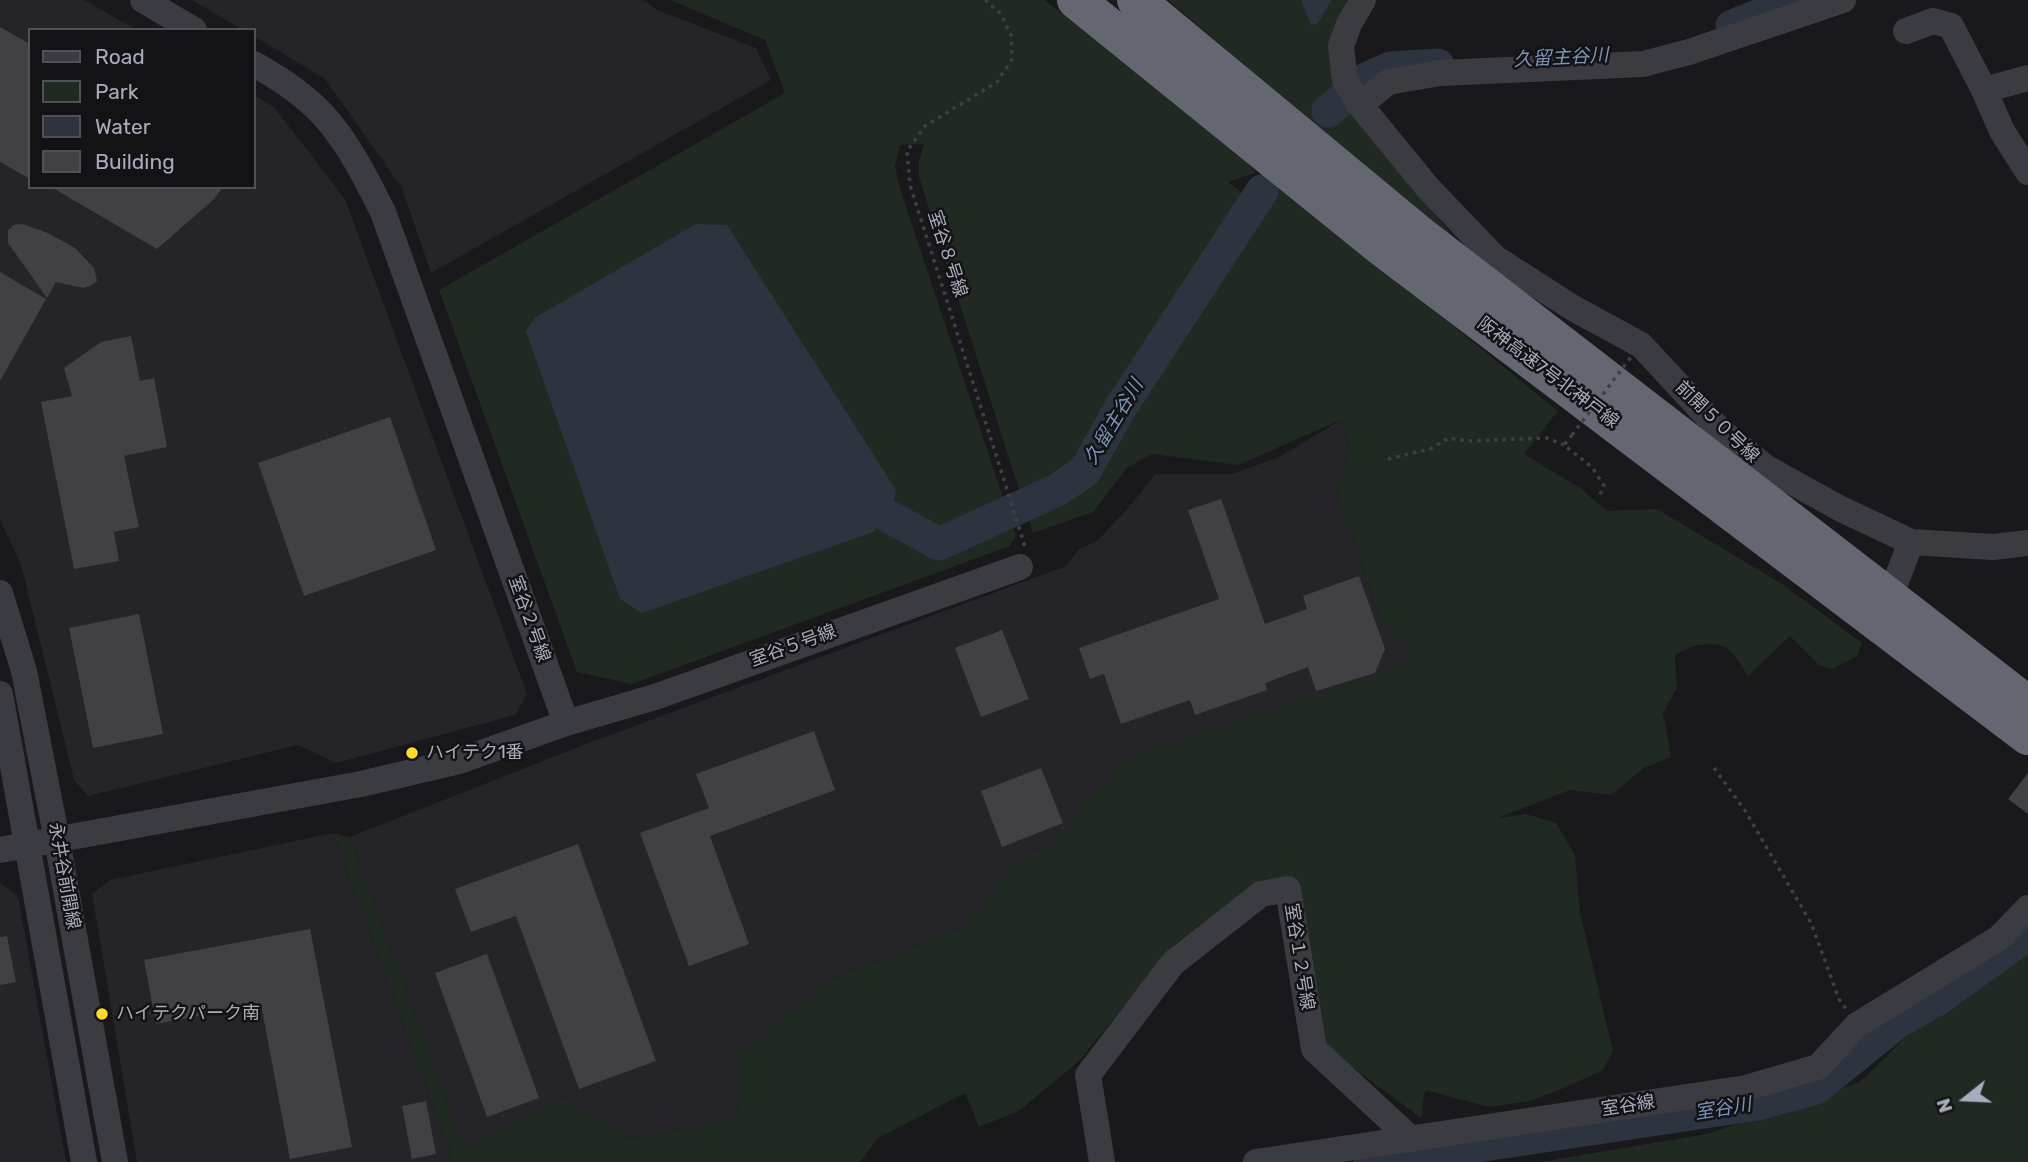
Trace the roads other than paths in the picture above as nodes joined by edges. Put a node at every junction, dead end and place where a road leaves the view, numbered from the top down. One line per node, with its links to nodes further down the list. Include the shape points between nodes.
1 (143, 0): 6 (street)
2 (1076, 0): 17 (highway, 阪神高速7号北神戸線, via 1378,245)
3 (1136, 0): 17 (highway, 阪神高速7号北神戸線)
4 (1363, 0): 11 (street, via 1341,46 1345,80)
5 (1843, 0): 11 (street, via 1643,64 1440,73 1388,82)
6 (191, 28)
7 (1906, 31): 10 (street, via 1933,21 1951,26)
8 (256, 65): 21 (street, 室谷２号線, via 284,81 324,116 357,161 383,212)
9 (2028, 78): 10 (street)
10 (1984, 90): 12 (street, via 2002,131)
11 (1354, 95): 13 (street, 前開５０号線, via 1428,188 1495,258 1641,345 1721,431 1765,467)
12 (2028, 172)
13 (1911, 542): 14 (street, via 1993,547); 20 (street, via 1885,612)
14 (2028, 543)
15 (1020, 567): 21 (street, 室谷５号線, via 655,697)
16 (0, 593): 23 (street, 永井谷前開線, via 24,671)
17 (1868, 598): 19 (highway, 阪神高速7号北神戸線, bridge); 22 (highway, 阪神高速7号北神戸線)
18 (0, 694): 24 (street, 永井谷前開線)
19 (2028, 705)
20 (2028, 718)
21 (566, 723): 23 (street, via 460,761)
22 (2028, 736)
23 (57, 840): 24 (street); 29 (street, 永井谷前開線)
24 (27, 845): 25 (street); 28 (street, 永井谷前開線)
25 (0, 850)
26 (2028, 908): 27 (street, 室谷線, via 1999,938 1857,1025 1818,1067 1746,1088)
27 (1411, 1139): 30 (street, 室谷１２号線, via 1314,1049 1288,889 1261,894 1173,963 1088,1075); 31 (street, 室谷線)
28 (84, 1162)
29 (115, 1162)
30 (1102, 1162)
31 (1256, 1162)

